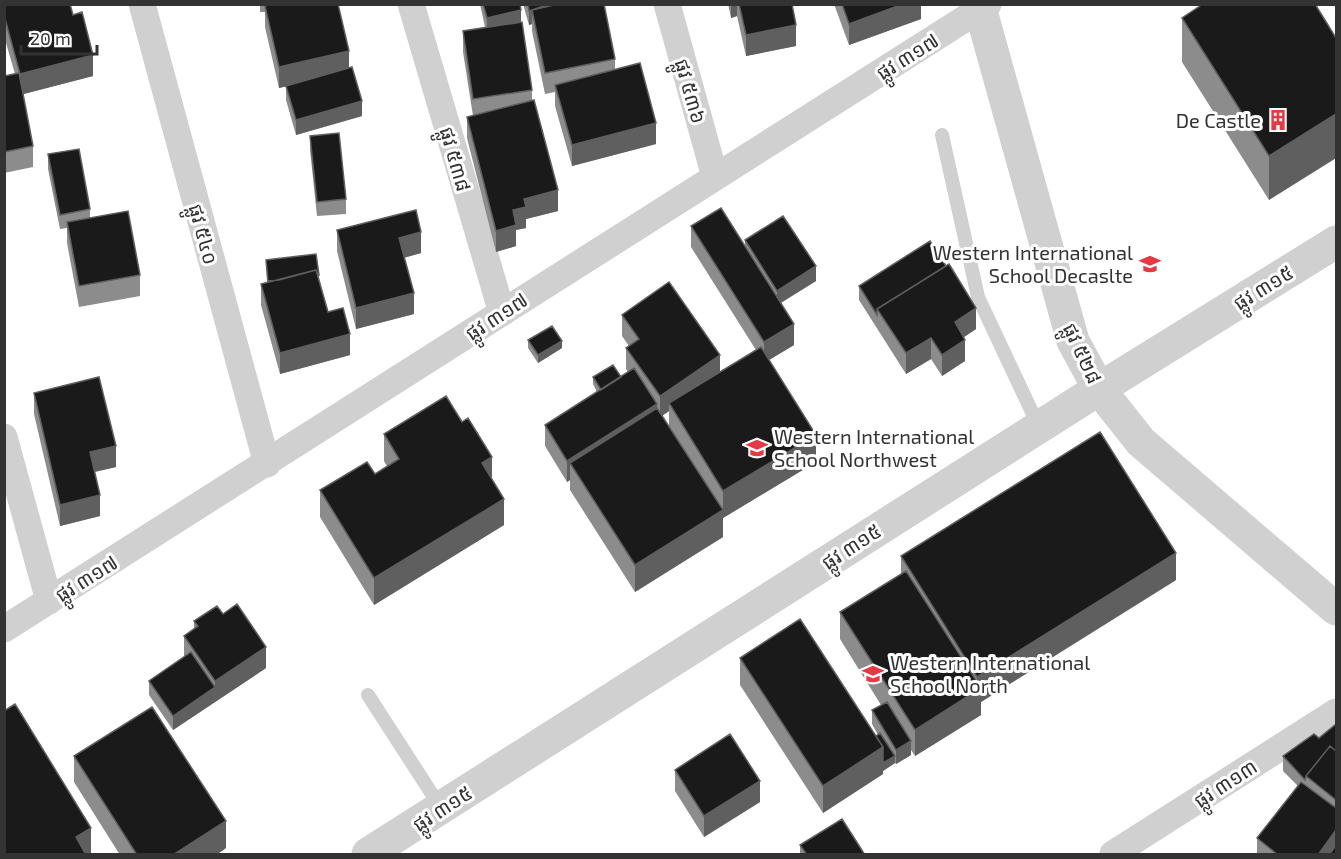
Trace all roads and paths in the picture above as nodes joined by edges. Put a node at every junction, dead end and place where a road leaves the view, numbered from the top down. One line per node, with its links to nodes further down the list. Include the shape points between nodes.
1 (142, 4): 12 (street, ផ្លូវ ៥៤០)
2 (411, 4): 8 (street, ផ្លូវ ៥៣៨)
3 (667, 4): 6 (street, ផ្លូវ ៥៣៦)
4 (983, 6): 6 (street, ផ្លូវ ៣១៧); 9 (street, ផ្លូវ ៥២៨, via 1073,341)
5 (942, 135): 10 (lane, via 978,297)
6 (715, 177): 8 (street, ផ្លូវ ៣១៧)
7 (1336, 242): 9 (street, ផ្លូវ ៣១៥)
8 (502, 313): 12 (street, ផ្លូវ ៣១៧)
9 (1099, 389): 10 (street, ផ្លូវ ៣១៥); 14 (street, ផ្លូវ ៥២៨, via 1141,442)
10 (1039, 426): 18 (street, ផ្លូវ ៣១៥)
11 (4, 437): 13 (street)
12 (267, 464): 13 (street, ផ្លូវ ៣១៧)
13 (49, 601): 15 (street, ផ្លូវ ៣១៧)
14 (1336, 609)
15 (4, 629)
16 (368, 695): 18 (lane)
17 (1336, 712): 19 (street, ផ្លូវ ៣១៣)
18 (441, 808): 20 (street, ផ្លូវ ៣១៥)
19 (1145, 847): 21 (street, ផ្លូវ ៣១៣)
20 (368, 855)
21 (1113, 855)

